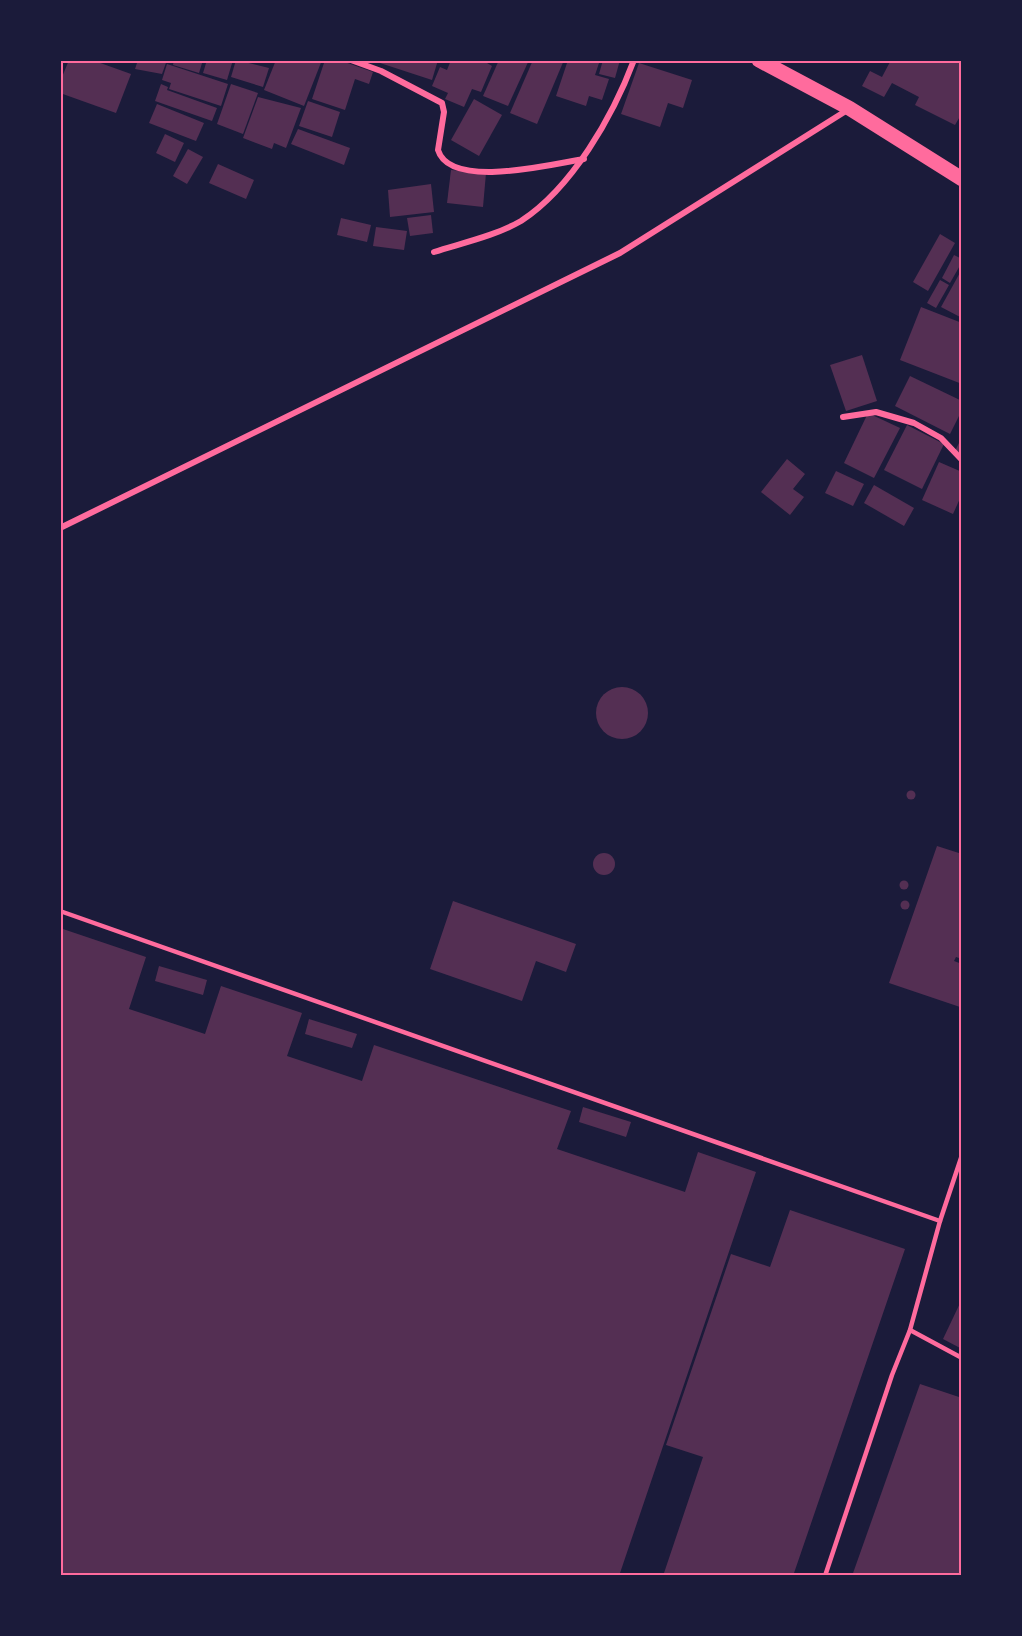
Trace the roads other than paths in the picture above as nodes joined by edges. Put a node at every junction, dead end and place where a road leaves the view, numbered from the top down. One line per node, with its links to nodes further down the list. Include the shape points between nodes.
1 (351, 60): 5 (street, via 442,103 438,150 448,163 474,172 495,172)
2 (634, 60): 5 (street)
3 (759, 60): 4 (main road)
4 (849, 108): 6 (main road); 10 (street, via 620,253)
5 (584, 159): 7 (street, via 520,221)
6 (962, 179)
7 (434, 252)
8 (843, 417): 9 (street, via 876,412 914,423 940,438)
9 (962, 460)
10 (60, 528)
11 (60, 911): 13 (lane)
12 (962, 1155): 13 (lane)
13 (940, 1221): 14 (lane)
14 (910, 1330): 15 (lane); 16 (lane)
15 (962, 1358)
16 (825, 1576)

